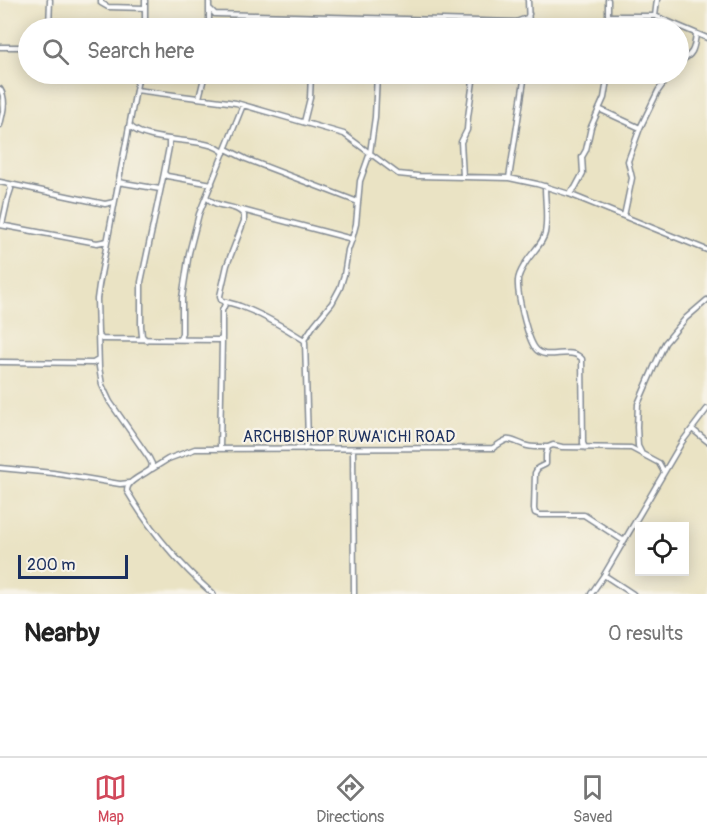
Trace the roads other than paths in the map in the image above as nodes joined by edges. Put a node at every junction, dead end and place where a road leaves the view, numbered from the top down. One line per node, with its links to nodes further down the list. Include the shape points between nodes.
1 (50, 0): 15 (street)
2 (101, 0): 8 (street, via 108,7)
3 (145, 0): 8 (street)
4 (209, 0): 9 (street)
5 (528, 0): 11 (street)
6 (608, 0): 13 (street)
7 (657, 0): 14 (street)
8 (145, 8): 16 (street)
9 (210, 9): 10 (street); 17 (street)
10 (215, 14): 12 (street); 17 (street)
11 (529, 14): 19 (street); 20 (street)
12 (283, 16): 18 (street)
13 (608, 16): 14 (street)
14 (655, 16): 21 (street)
15 (49, 18)
16 (145, 18)
17 (209, 18)
18 (347, 18)
19 (527, 18)
20 (529, 18)
21 (660, 18)
22 (689, 31): 23 (street)
23 (696, 34): 24 (street); 27 (street)
24 (707, 38)
25 (0, 47): 26 (street)
26 (18, 47)
27 (689, 56)
28 (137, 84): 37 (street)
29 (202, 84): 38 (street)
30 (310, 84): 41 (street)
31 (377, 84): 47 (street)
32 (473, 84): 49 (street, via 467,129 461,142)
33 (523, 84): 50 (street)
34 (605, 84): 40 (street)
35 (663, 84): 44 (street)
36 (0, 89): 42 (street, via 4,96)
37 (136, 90): 38 (street); 43 (street)
38 (199, 98): 39 (street)
39 (243, 105): 41 (street); 46 (street)
40 (599, 109): 44 (street); 57 (street, via 582,157 583,173)
41 (304, 122): 47 (street, via 344,135)
42 (0, 124)
43 (130, 125): 45 (street, via 138,132); 52 (street)
44 (640, 129): 62 (street, via 628,161 632,178)
45 (169, 139): 46 (street); 48 (street)
46 (225, 151): 54 (street); 60 (street)
47 (370, 153): 49 (street, via 398,174); 60 (street, via 360,181)
48 (164, 172): 54 (street, via 170,177); 56 (street)
49 (463, 176): 50 (street)
50 (509, 178): 55 (street)
51 (0, 182): 53 (street)
52 (118, 182): 56 (street); 59 (street)
53 (9, 183): 59 (street, via 105,204); 63 (street, via 11,189)
54 (212, 184): 58 (street)
55 (545, 186): 57 (street); 79 (street, via 545,234 524,265 518,282 528,332 537,350 545,354 573,354 582,359)
56 (160, 189): 72 (street, via 141,282 141,326)
57 (569, 194): 62 (street)
58 (206, 198): 61 (street, via 215,205); 71 (street, via 189,253)
59 (114, 202): 65 (street)
60 (358, 202): 64 (street)
61 (238, 210): 64 (street); 68 (street, via 244,220 220,296)
62 (624, 216): 66 (street)
63 (1, 225): 65 (street, via 97,243)
64 (352, 239): 73 (street, via 336,296)
65 (106, 241): 69 (street, via 97,299)
66 (707, 250)
67 (707, 300): 84 (street, via 665,343 654,367 639,404)
68 (226, 302): 70 (street); 73 (street, via 281,325)
69 (99, 336): 72 (street); 74 (street)
70 (222, 338): 71 (street); 81 (street)
71 (180, 339): 72 (street)
72 (146, 340)
73 (304, 340): 82 (street, via 308,440)
74 (99, 360): 75 (street); 88 (street, via 102,385 110,402 149,458)
75 (0, 362)
76 (707, 409): 77 (street)
77 (692, 429): 78 (street); 86 (street)
78 (707, 441)
79 (583, 446): 80 (street, ARCHBISHOP RUWA'ICHI ROAD); 84 (street, ARCHBISHOP RUWA'ICHI ROAD)
80 (548, 447): 83 (street, ARCHBISHOP RUWA'ICHI ROAD, via 528,446 511,439 493,448); 93 (street, via 546,464 535,473 535,513 584,515)
81 (220, 448): 82 (street, ARCHBISHOP RUWA'ICHI ROAD); 88 (street, ARCHBISHOP RUWA'ICHI ROAD, via 187,451)
82 (304, 448): 83 (street, ARCHBISHOP RUWA'ICHI ROAD)
83 (353, 448): 96 (street)
84 (641, 452): 85 (street)
85 (659, 463): 86 (street); 89 (street)
86 (669, 464): 89 (street)
87 (0, 468): 91 (street)
88 (151, 469): 90 (street, ARCHBISHOP RUWA'ICHI ROAD)
89 (664, 472): 93 (street)
90 (129, 483): 91 (street); 92 (street)
91 (120, 484): 92 (street)
92 (127, 491): 95 (street, via 164,544)
93 (624, 541): 94 (street)
94 (604, 574): 97 (street); 98 (street)
95 (213, 594)
96 (354, 594)
97 (591, 594)
98 (633, 594)

